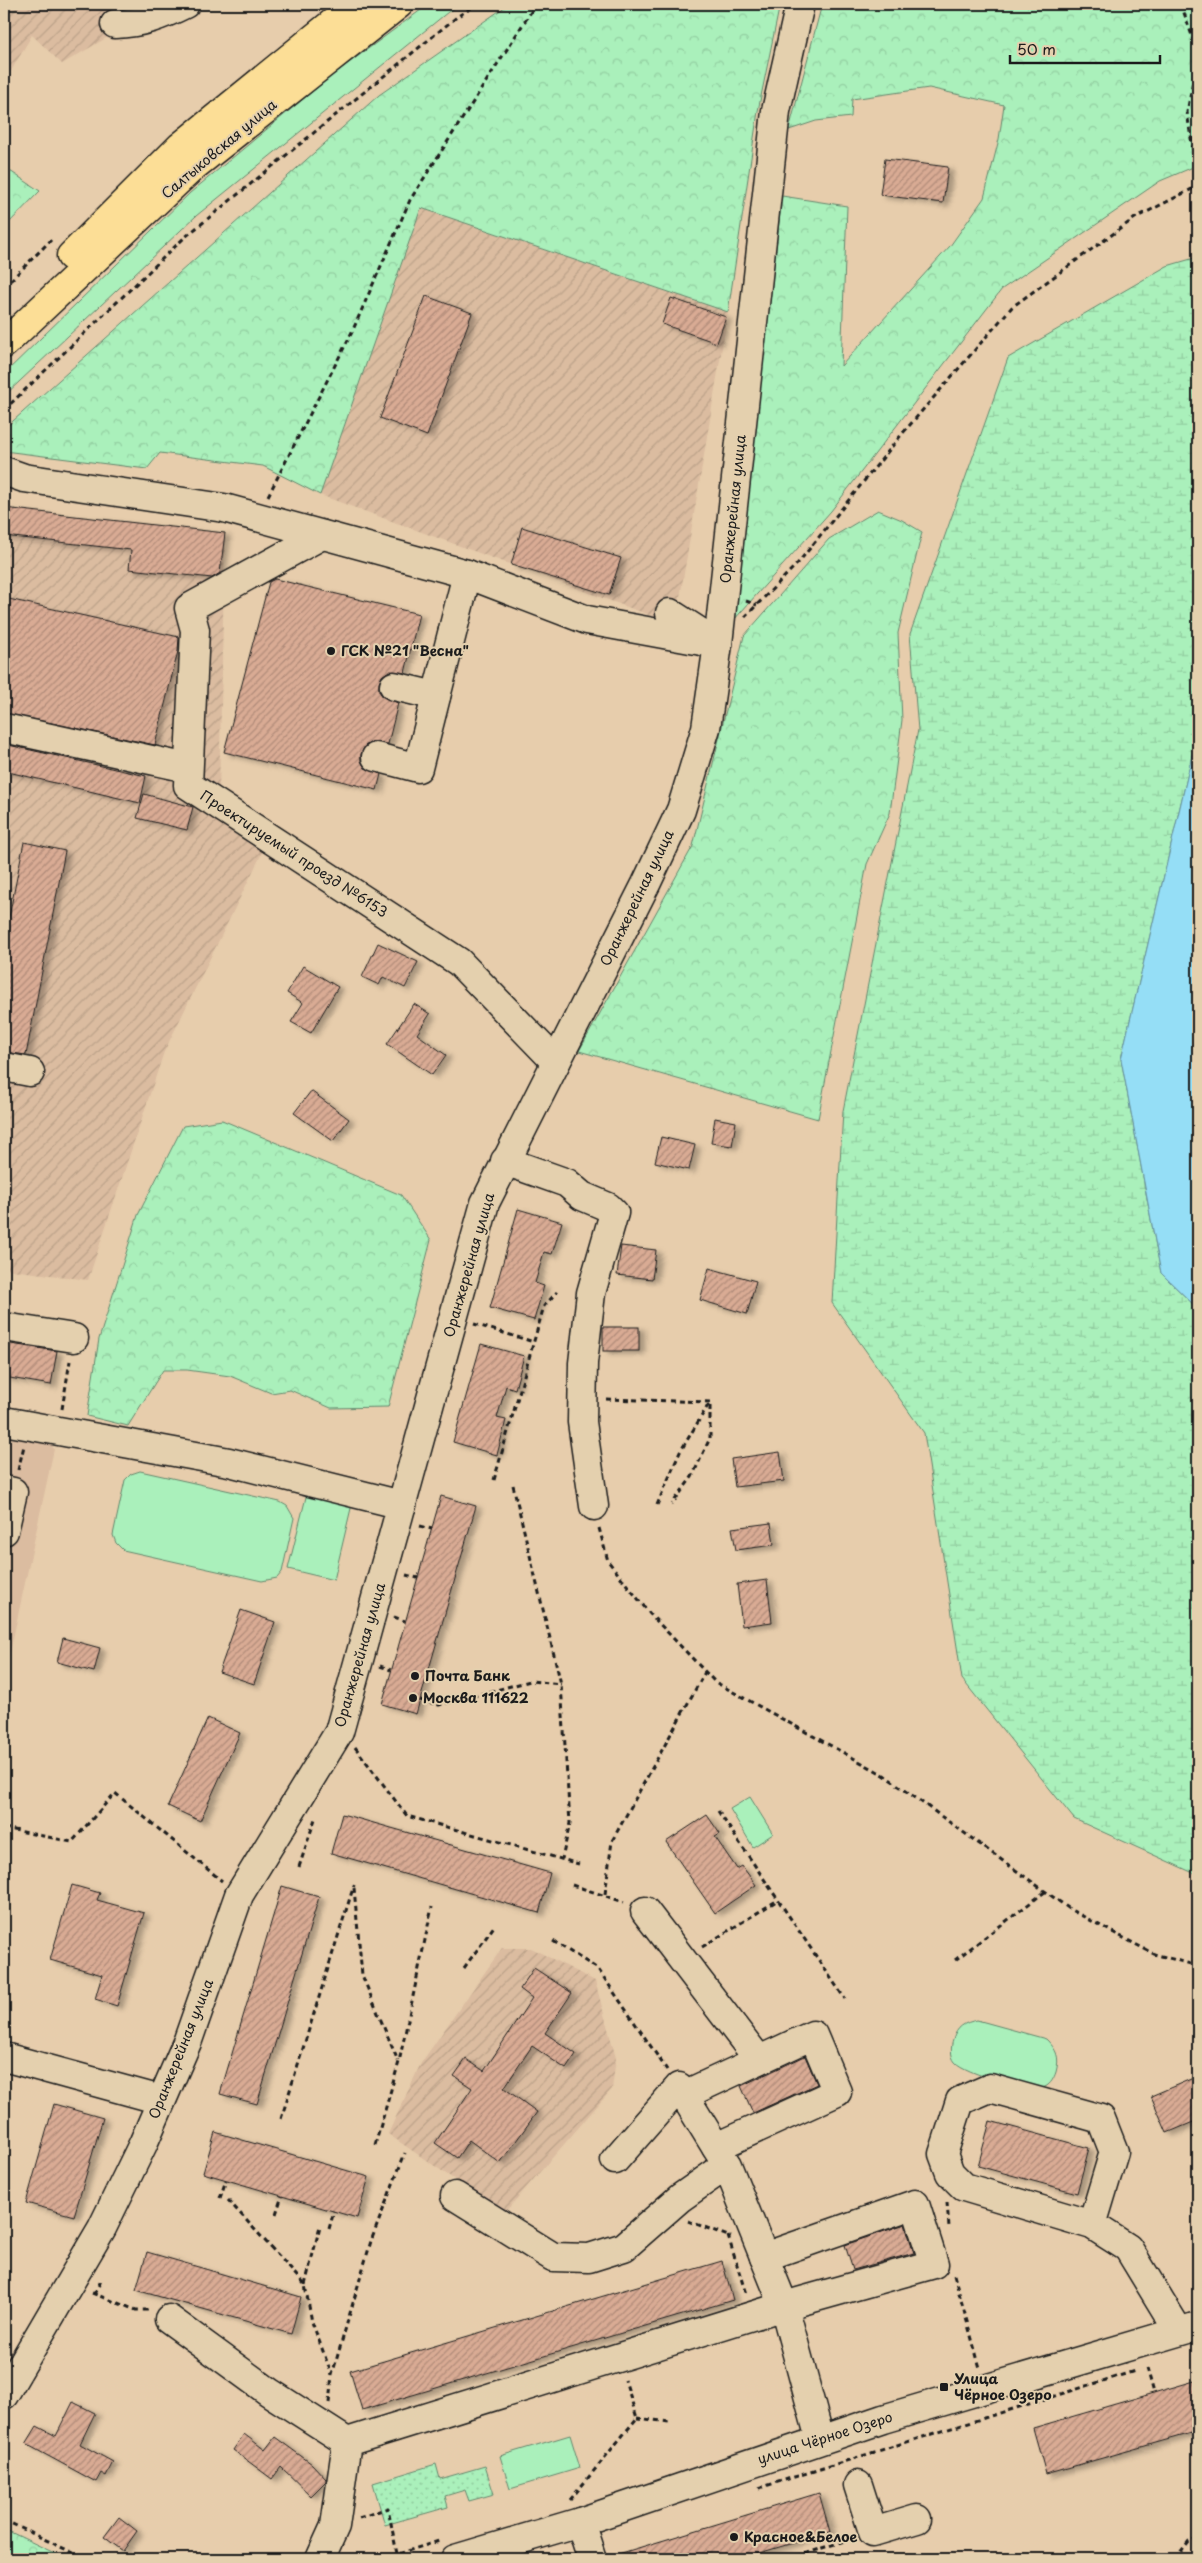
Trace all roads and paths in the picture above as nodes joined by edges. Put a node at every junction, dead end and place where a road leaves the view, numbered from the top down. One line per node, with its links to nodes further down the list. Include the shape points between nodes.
1 (185, 4): 8 (street, via 139,23)
2 (356, 4): 13 (main road, Салтыковская улица, via 182,146)
3 (399, 4): 14 (main road, Салтыковская улица, via 194,166)
4 (478, 4): 15 (path, via 458,16 184,238)
5 (536, 4): 17 (path, via 410,200 352,332)
6 (800, 4): 22 (street, Оранжерейная улица, via 776,111)
7 (1181, 4): 9 (path)
8 (115, 24)
9 (1198, 53)
10 (1198, 58): 11 (path, via 1188,112)
11 (1198, 169)
12 (1198, 186): 21 (path, via 1134,218 1012,307 902,434 798,563)
13 (4, 323)
14 (4, 344)
15 (4, 410)
16 (4, 472): 17 (street, via 24,478 224,508)
17 (258, 517): 18 (street)
18 (322, 534): 19 (street); 27 (street, Проектируемый проезд №6153, via 190,608 195,630)
19 (467, 574): 22 (street, via 588,620); 24 (street)
20 (670, 613): 22 (street)
21 (744, 618)
22 (718, 644): 28 (street, Оранжерейная улица, via 706,728 680,810)
23 (394, 686): 24 (street)
24 (436, 696): 26 (street, via 418,768)
25 (4, 728): 27 (street)
26 (376, 757)
27 (188, 768): 28 (street, Проектируемый проезд №6153, via 188,785 459,962)
28 (556, 1062): 31 (street, Оранжерейная улица)
29 (4, 1067): 30 (street)
30 (30, 1072)
31 (505, 1160): 37 (street, via 567,1183 582,1196 614,1213 591,1293); 45 (street, Оранжерейная улица, via 484,1203)
32 (556, 1292): 36 (path, via 544,1306)
33 (470, 1323): 36 (path)
34 (4, 1327): 35 (street)
35 (74, 1338): 40 (path)
36 (534, 1342): 42 (path)
37 (582, 1398): 38 (path); 48 (street, via 582,1422)
38 (710, 1402): 46 (path, via 710,1438 692,1477); 47 (path, via 680,1452)
39 (4, 1422): 40 (street)
40 (58, 1431): 45 (street, via 229,1462)
41 (25, 1440): 44 (path)
42 (494, 1480)
43 (513, 1485): 51 (path)
44 (8, 1491): 49 (street)
45 (402, 1504): 63 (street, Оранжерейная улица, via 339,1732)
46 (672, 1504)
47 (656, 1505)
48 (594, 1506): 50 (path, via 608,1561 650,1614)
49 (4, 1531)
50 (705, 1672): 61 (path, via 715,1682 884,1775); 62 (path, via 612,1841)
51 (561, 1684): 52 (path, via 530,1681 439,1705); 57 (path, via 570,1823)
52 (420, 1700)
53 (351, 1741): 57 (path, via 407,1816)
54 (718, 1811): 64 (path)
55 (318, 1812): 59 (path)
56 (4, 1828): 63 (path, via 72,1842 115,1793)
57 (562, 1859): 58 (path)
58 (579, 1864)
59 (299, 1867)
60 (572, 1885): 62 (path)
61 (1046, 1891): 70 (path); 71 (path, via 1071,1910 1154,1954)
62 (604, 1894): 66 (path)
63 (239, 1895): 78 (street, Оранжерейная улица, via 188,2040)
64 (778, 1900): 69 (path); 73 (path)
65 (432, 1907): 76 (path)
66 (645, 1911): 69 (street)
67 (495, 1925): 72 (path)
68 (553, 1941): 77 (path, via 598,1969)
69 (682, 1960): 75 (street)
70 (955, 1960)
71 (1198, 1966)
72 (464, 1968)
73 (845, 1999)
74 (4, 2057): 78 (street)
75 (759, 2060): 77 (street); 82 (street, via 813,2034 837,2092)
76 (398, 2062): 79 (path, via 362,1975 354,1885); 80 (path)
77 (681, 2091): 82 (street); 83 (street)
78 (161, 2100): 100 (street, Оранжерейная улица, via 102,2228)
79 (281, 2119)
80 (375, 2145)
81 (405, 2153): 110 (path, via 371,2241)
82 (721, 2156): 91 (street); 98 (street)
83 (615, 2160)
84 (950, 2173): 93 (street, via 964,2187); 93 (street, via 943,2154 960,2101 990,2088 1101,2119 1114,2152); 96 (path, via 947,2201)
85 (226, 2180): 88 (path)
86 (282, 2196): 92 (path)
87 (455, 2196): 91 (street, via 553,2257 589,2258 624,2247)
88 (220, 2198)
89 (228, 2200): 101 (path)
90 (334, 2211): 95 (path)
91 (664, 2212): 97 (path)
92 (276, 2214)
93 (1092, 2225): 105 (street, via 1128,2248)
94 (320, 2226): 101 (path)
95 (329, 2229)
96 (949, 2234)
97 (728, 2235): 98 (path); 103 (path)
98 (762, 2252): 102 (street); 102 (street, via 915,2204 934,2264)
99 (953, 2267): 109 (path)
100 (70, 2281): 104 (path, via 102,2297 136,2310 152,2310); 112 (street, Оранжерейная улица)
101 (305, 2286): 110 (path, via 312,2322)
102 (784, 2306): 103 (street); 116 (street)
103 (754, 2316): 106 (street)
104 (169, 2319): 115 (street)
105 (1188, 2328): 116 (street, улица Чёрное Озеро)
106 (619, 2358): 113 (path); 115 (street)
107 (1153, 2366): 108 (path)
108 (1147, 2368): 111 (path); 118 (path)
109 (982, 2373)
110 (332, 2375): 115 (path)
111 (1154, 2393)
112 (4, 2395)
113 (637, 2418): 114 (path); 119 (path)
114 (669, 2422)
115 (336, 2436): 122 (street)
116 (820, 2439): 119 (street, улица Чёрное Озеро)
117 (858, 2485): 123 (street)
118 (752, 2490)
119 (575, 2511): 128 (street, улица Чёрное Озеро); 129 (street)
120 (917, 2519): 123 (street)
121 (4, 2520): 126 (path)
122 (335, 2526): 125 (path, via 388,2508); 127 (street)
123 (873, 2532): 130 (path)
124 (1198, 2538): 131 (path, via 1189,2541)
125 (397, 2554)
126 (86, 2559)
127 (320, 2559)
128 (455, 2559)
129 (592, 2559)
130 (788, 2559)
131 (1176, 2559)

